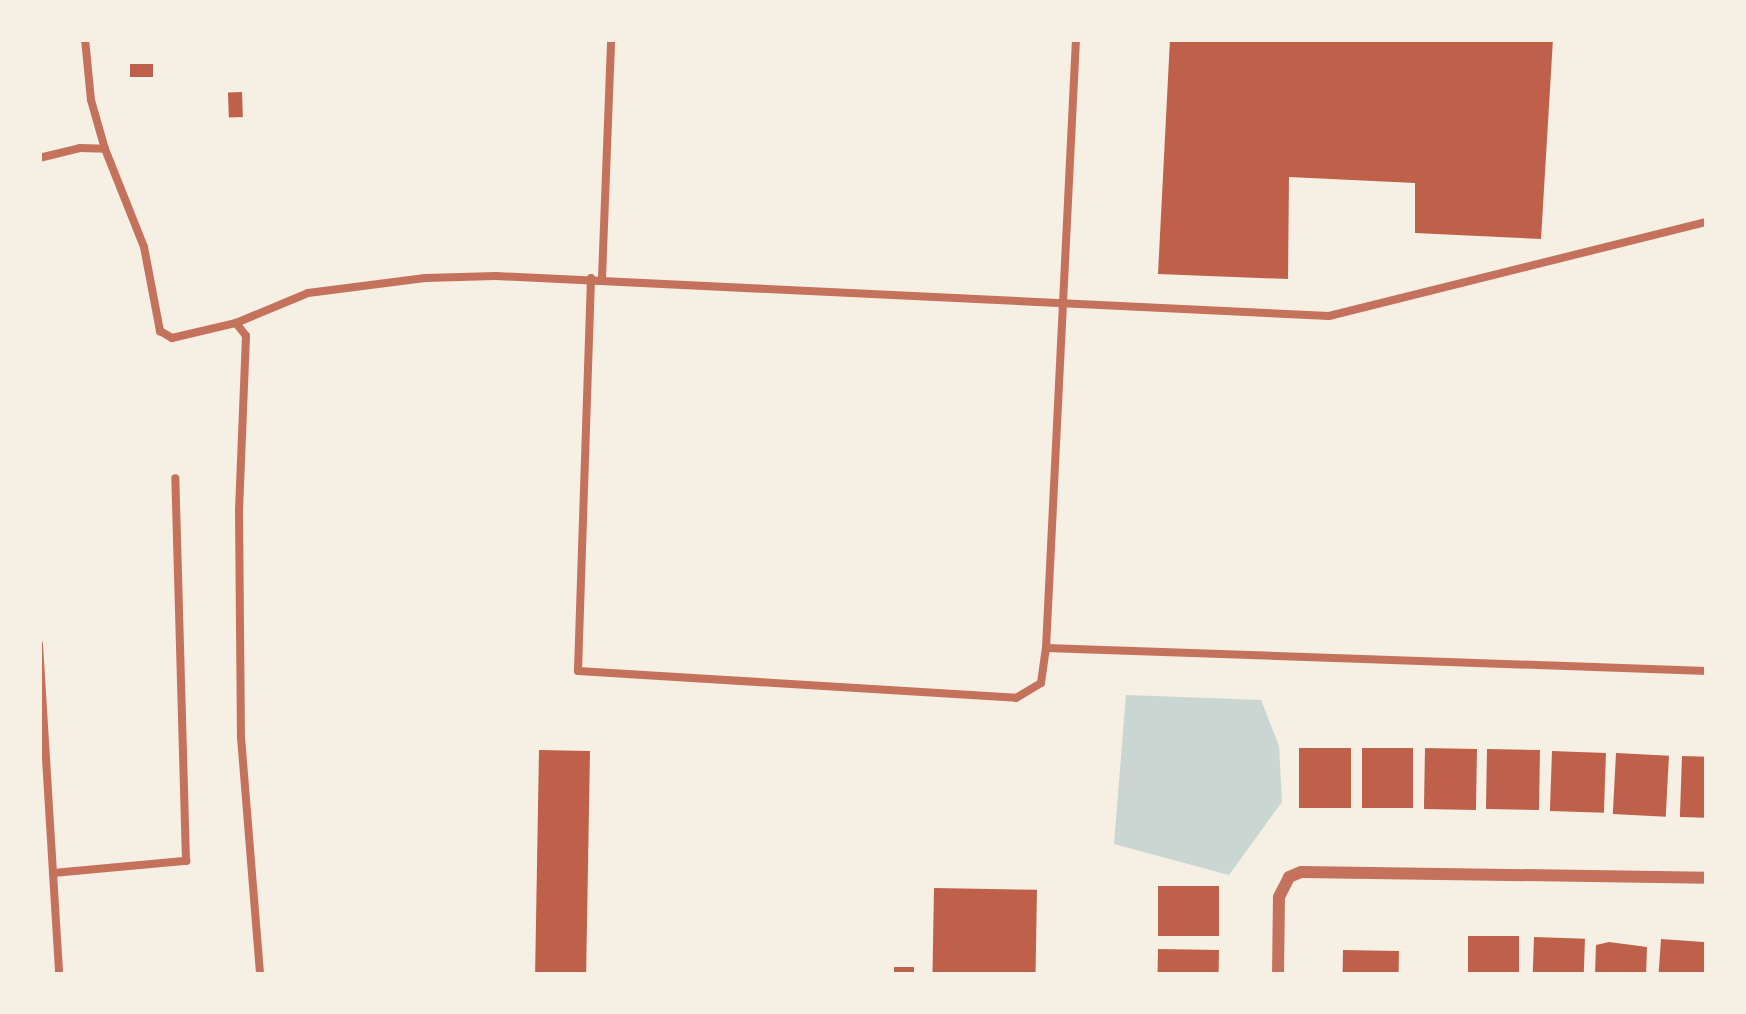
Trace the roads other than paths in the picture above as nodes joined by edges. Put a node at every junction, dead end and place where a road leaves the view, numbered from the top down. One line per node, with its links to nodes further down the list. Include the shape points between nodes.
1 (85, 39): 4 (lane)
2 (611, 39): 7 (lane)
3 (1076, 39): 8 (lane)
4 (105, 149): 5 (lane); 9 (lane, via 144,247 160,331 186,336)
5 (39, 158)
6 (1707, 222): 8 (lane, via 1329,316)
7 (596, 278): 8 (lane); 9 (lane, via 347,286); 12 (lane, via 578,670 1016,698 1041,683)
8 (1064, 303): 12 (lane)
9 (236, 322): 17 (lane, via 246,336 241,736)
10 (175, 478): 14 (lane, via 186,861)
11 (39, 644): 14 (lane)
12 (1046, 648): 13 (lane)
13 (1707, 671)
14 (53, 874): 16 (lane)
15 (1707, 878): 18 (street, via 1301,872 1279,897)
16 (59, 975)
17 (260, 975)
18 (1278, 975)

